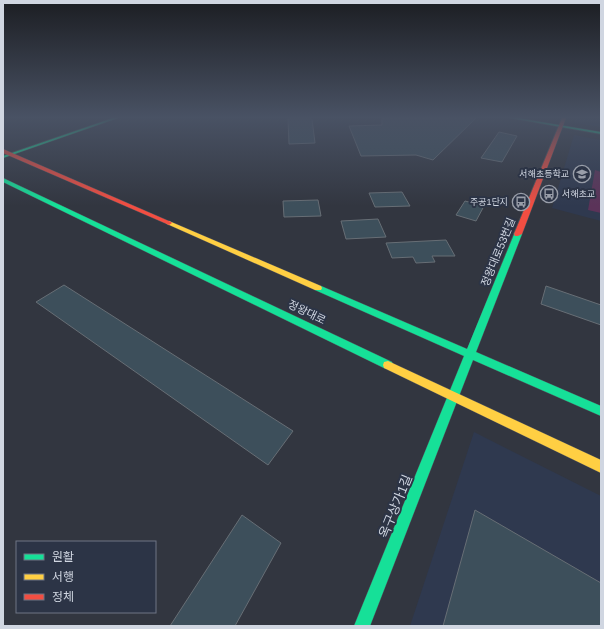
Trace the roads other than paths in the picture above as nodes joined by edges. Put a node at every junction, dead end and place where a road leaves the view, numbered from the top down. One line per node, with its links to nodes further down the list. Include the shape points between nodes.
1 (32, 147): 4 (street)
2 (553, 147): 6 (street, 정왕대로53번길)
3 (3, 151): 4 (street)
4 (7, 156): 6 (street)
5 (3, 180): 7 (street, 정왕대로)
6 (470, 354): 7 (street, 정왕대로53번길); 8 (street)
7 (453, 396): 9 (street, 정왕대로); 10 (street, 옥구상가1길)
8 (601, 411)
9 (601, 467)
10 (362, 626)

